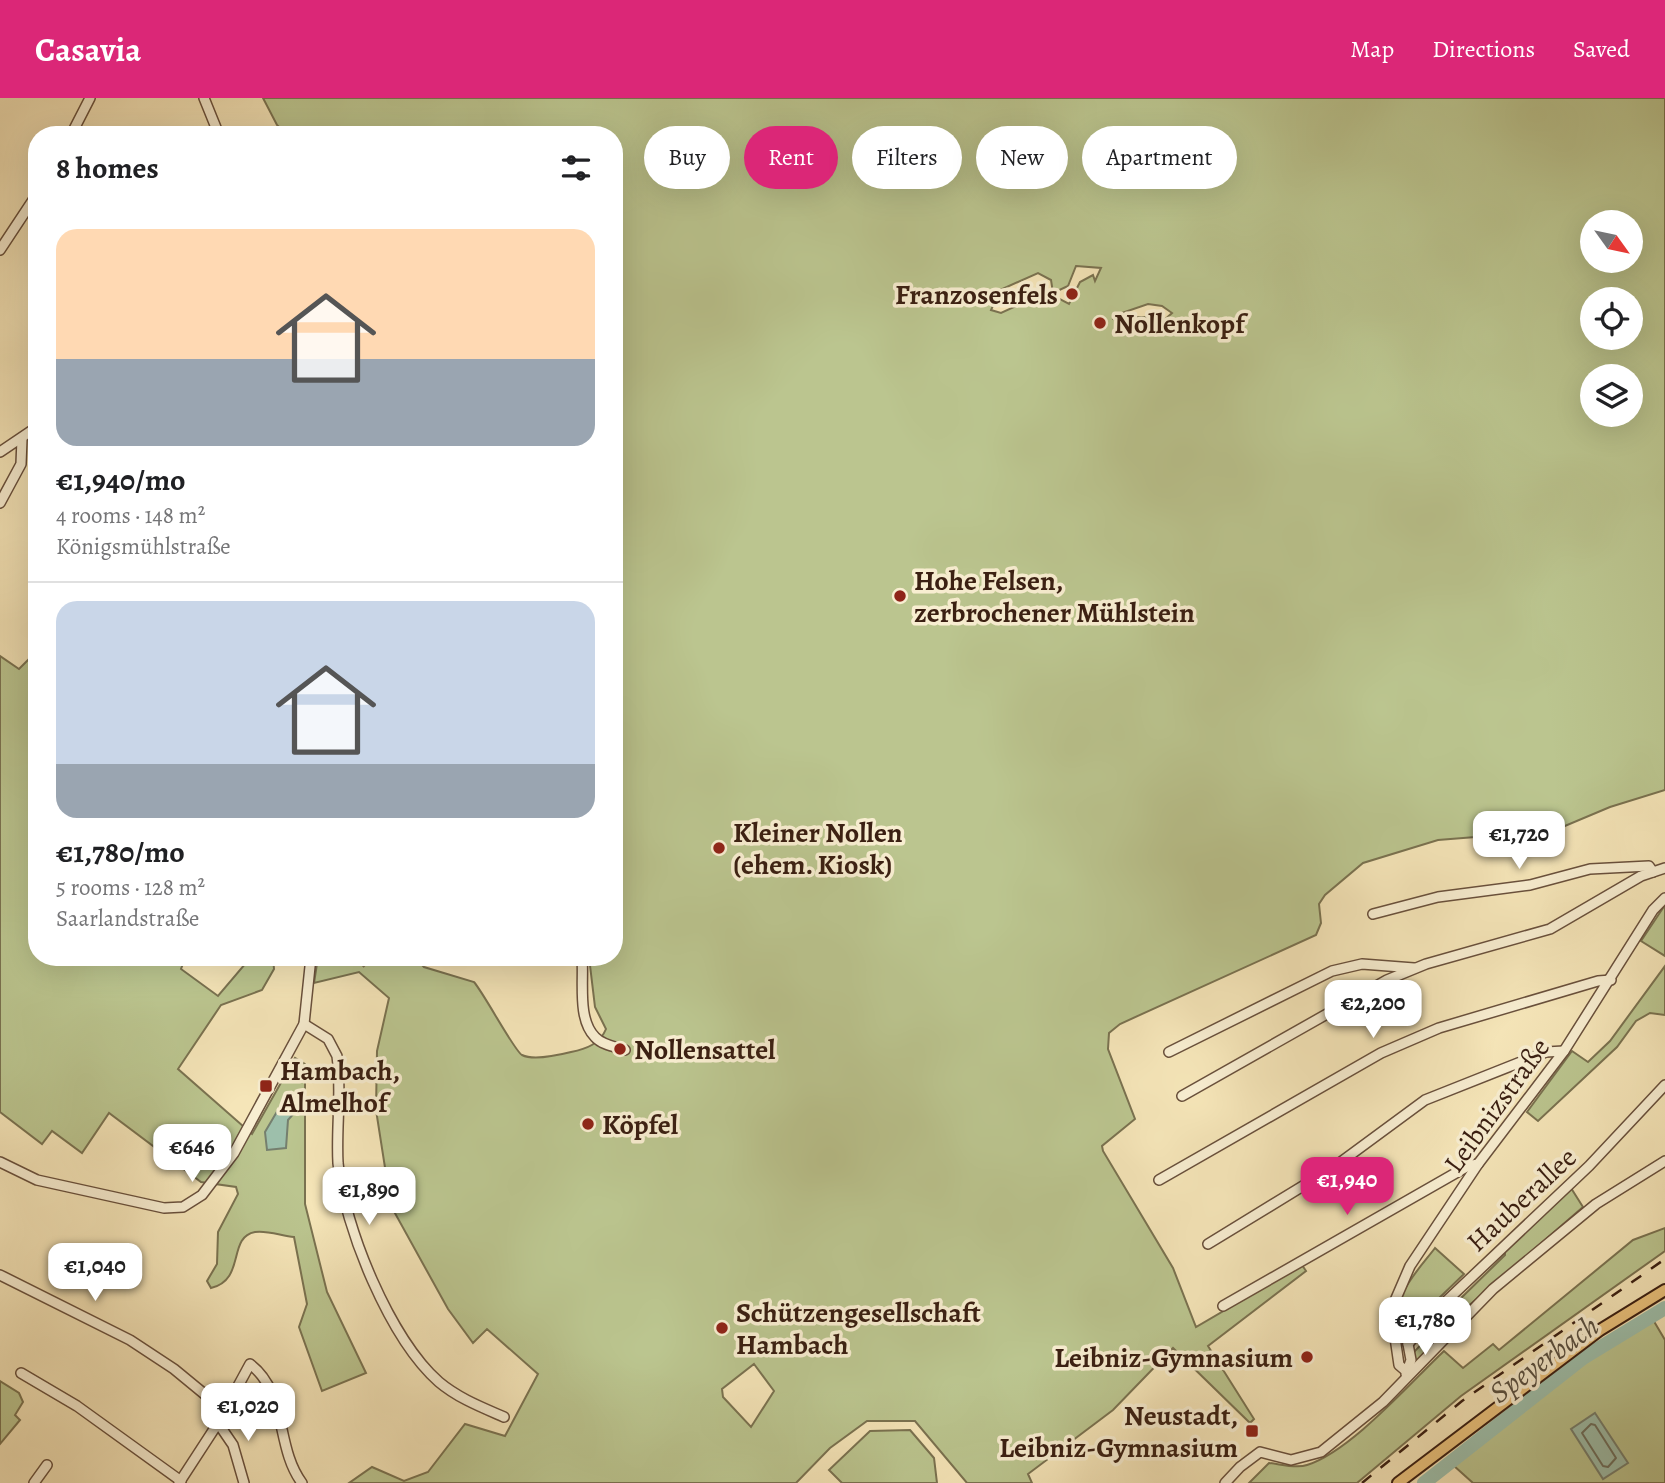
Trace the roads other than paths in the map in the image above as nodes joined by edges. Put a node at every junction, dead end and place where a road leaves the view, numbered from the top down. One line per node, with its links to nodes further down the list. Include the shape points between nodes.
1 (90, 98): 3 (street)
2 (204, 98): 4 (street)
3 (76, 126)
4 (215, 126)
5 (28, 208): 6 (street)
6 (0, 250)
7 (28, 434): 8 (street)
8 (22, 439): 9 (street); 10 (street, via 21,464)
9 (0, 452)
10 (0, 503)
11 (1665, 868): 12 (street)
12 (1653, 872): 14 (street, via 1649,866 1605,867); 17 (street, via 1550,929)
13 (1665, 898): 18 (street, Leibnizstraße)
14 (1373, 914)
15 (311, 966): 19 (street)
16 (582, 966): 20 (street, via 584,1009 591,1032 600,1041)
17 (1414, 968): 22 (street, via 1370,964 1332,971); 24 (street)
18 (1611, 980): 21 (street, Leibnizstraße); 28 (street, via 1439,1028 1391,1048)
19 (304, 1024): 26 (street, via 223,1171 184,1207 164,1208 57,1185); 38 (street, via 328,1039 337,1056 340,1176 368,1271 412,1353 425,1368 459,1396)
20 (625, 1050)
21 (1564, 1051): 27 (street, Leibnizstraße); 29 (street, via 1546,1052 1425,1100 1334,1167)
22 (1169, 1052)
23 (1665, 1085): 33 (street, Hauberallee, via 1607,1149 1440,1307)
24 (1182, 1096)
25 (1665, 1161): 36 (street, via 1596,1204 1543,1247 1479,1301 1429,1358)
26 (0, 1162)
27 (1478, 1164): 32 (street); 34 (street, Leibnizstraße, via 1394,1298)
28 (1159, 1180)
29 (1208, 1244)
30 (0, 1275): 37 (street, via 131,1340)
31 (1665, 1290): 46 (main road, via 1600,1330)
32 (1223, 1306)
33 (1408, 1345): 34 (street); 36 (street, via 1411,1360)
34 (1396, 1347): 36 (street, Leibnizstraße, via 1399,1365)
35 (22, 1373): 41 (street, via 78,1406)
36 (1406, 1373): 45 (street, via 1382,1402 1321,1452 1291,1460 1261,1452)
37 (225, 1411): 39 (street); 44 (street, via 250,1364 263,1375 274,1397 288,1455)
38 (505, 1417)
39 (218, 1423): 41 (street); 43 (street, via 230,1438)
40 (47, 1465): 42 (street)
41 (180, 1482)
42 (34, 1483)
43 (244, 1483)
44 (302, 1483)
45 (1225, 1483)
46 (1398, 1483)

